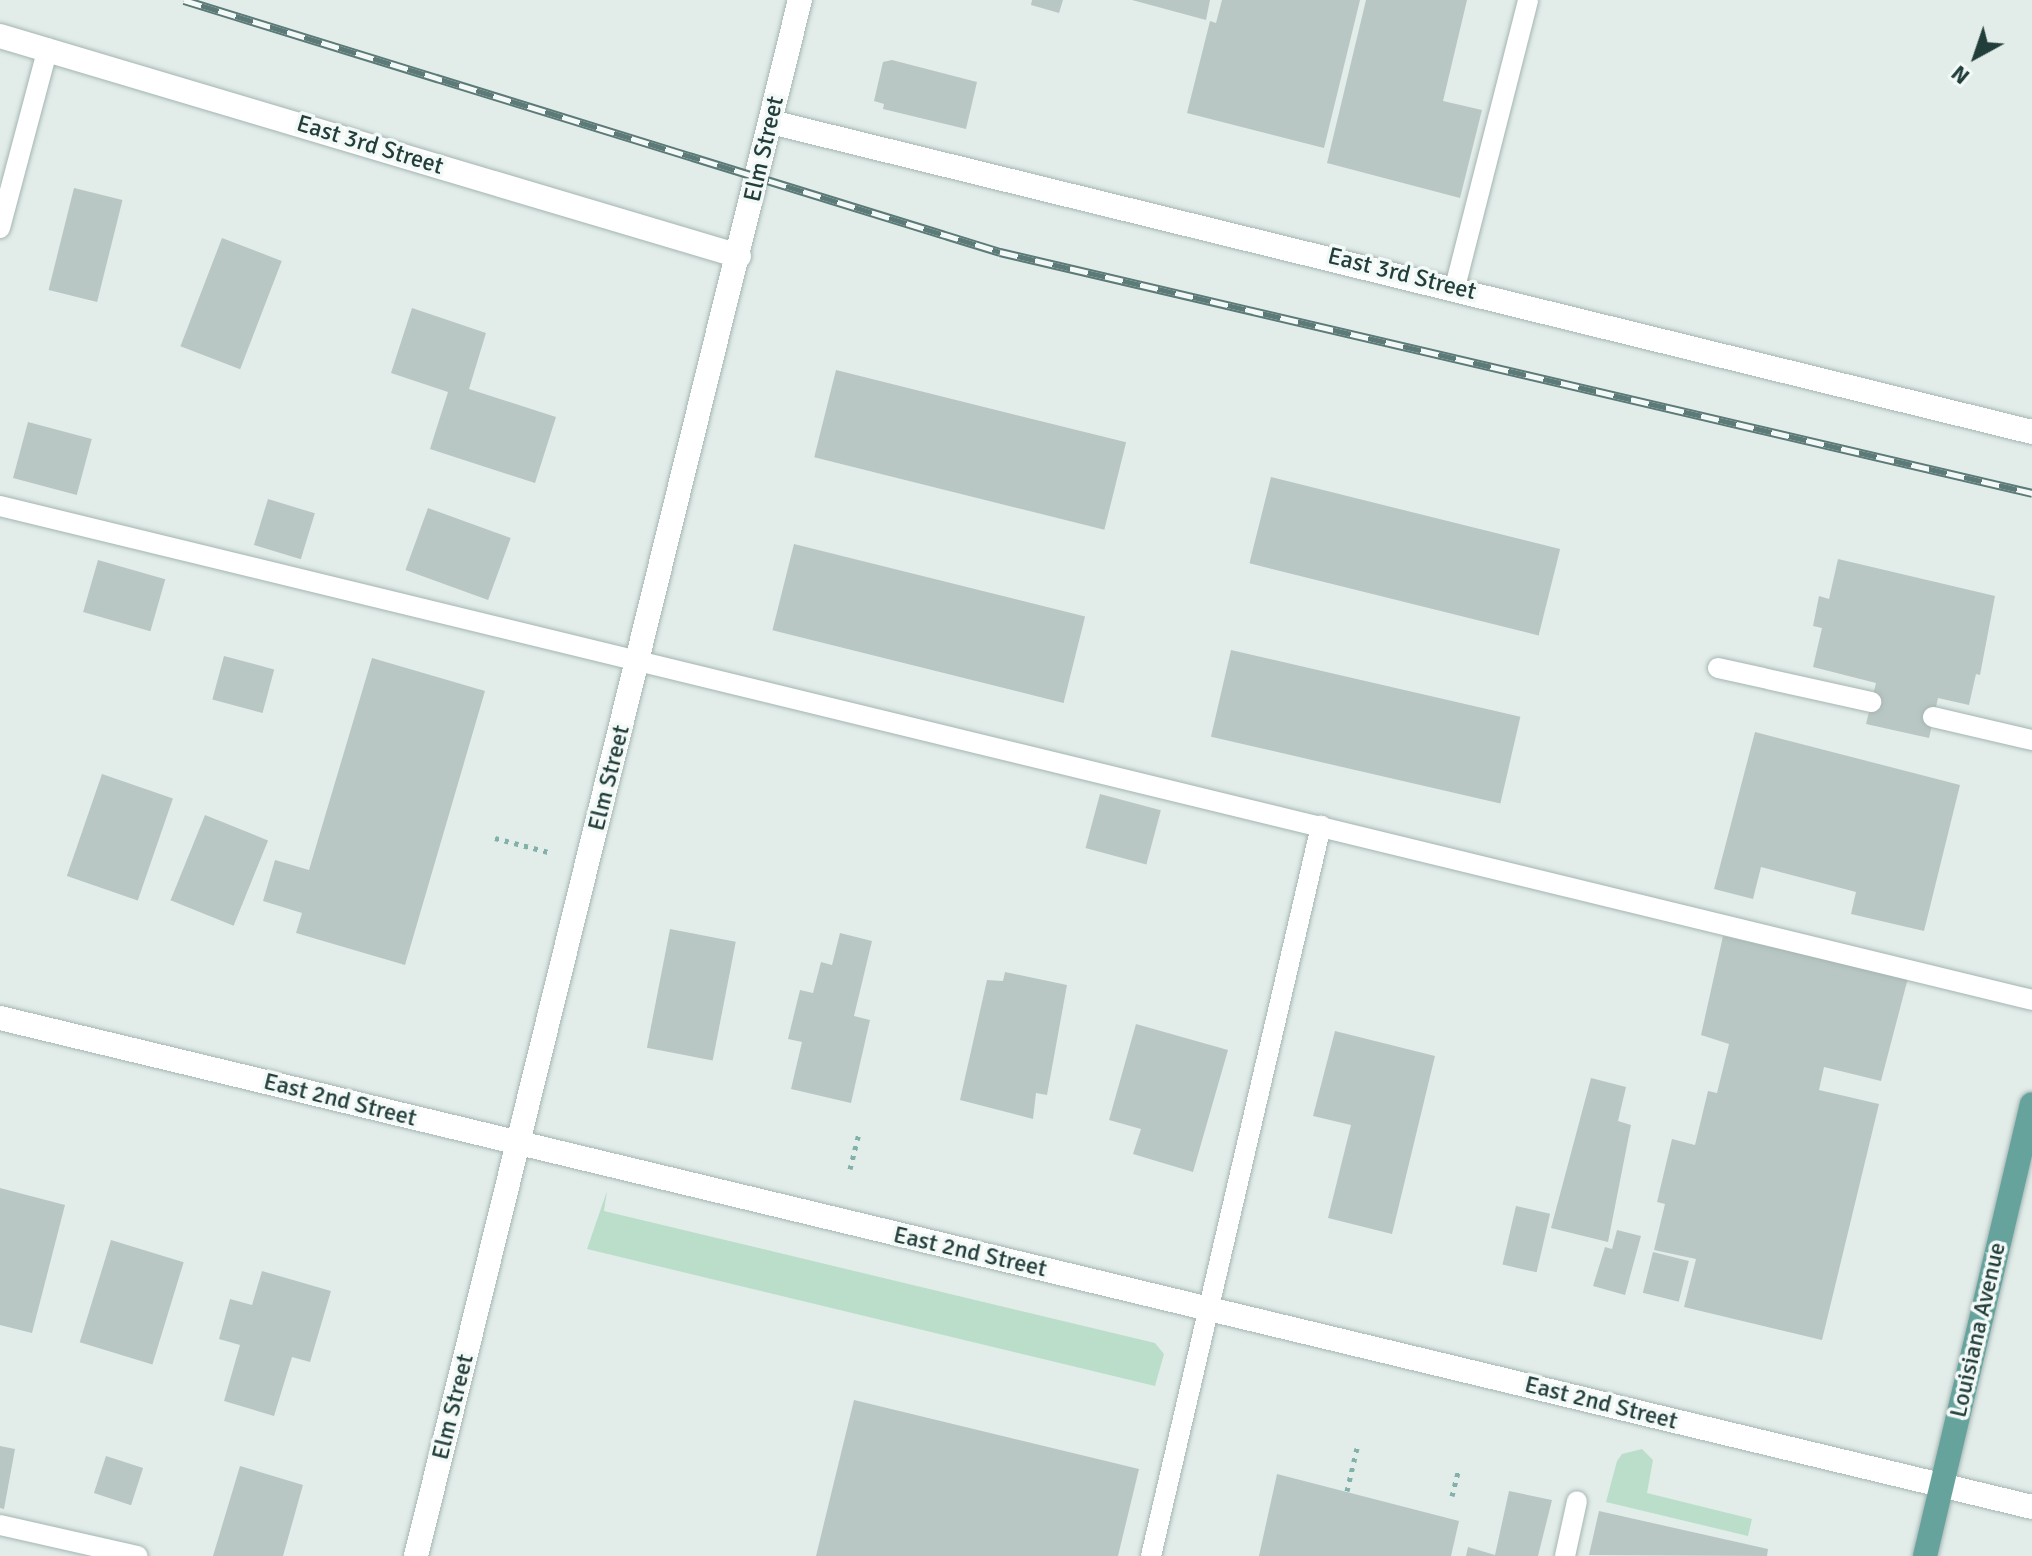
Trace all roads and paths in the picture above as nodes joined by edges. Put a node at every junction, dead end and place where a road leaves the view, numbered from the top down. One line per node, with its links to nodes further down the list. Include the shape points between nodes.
1 (800, 0): 5 (street, Elm Street)
2 (1528, 0): 8 (lane)
3 (0, 36): 4 (street, East 3rd Street)
4 (48, 48): 6 (lane); 7 (street, East 3rd Street)
5 (771, 122): 7 (street, Elm Street); 8 (street, East 3rd Street)
6 (0, 228)
7 (739, 256): 11 (street, Elm Street)
8 (1455, 287): 9 (street, East 3rd Street)
9 (2032, 432)
10 (0, 506): 11 (lane)
11 (639, 658): 16 (lane); 18 (street, Elm Street)
12 (1718, 668): 13 (lane)
13 (1871, 702)
14 (1933, 717): 15 (lane)
15 (2032, 740)
16 (1321, 826): 19 (lane); 25 (lane)
17 (495, 838): 18 (path)
18 (588, 862): 23 (street, Elm Street)
19 (2032, 1000)
20 (0, 1018): 23 (street, East 2nd Street)
21 (2032, 1104): 28 (main road, Louisiana Avenue)
22 (859, 1134): 24 (path)
23 (519, 1143): 25 (street, East 2nd Street); 35 (street, Elm Street)
24 (850, 1169)
25 (1211, 1309): 28 (street, East 2nd Street); 36 (lane)
26 (1357, 1448): 29 (path)
27 (1458, 1472): 30 (path)
28 (1941, 1485): 32 (street, East 2nd Street); 38 (main road, Louisiana Avenue)
29 (1347, 1491)
30 (1452, 1496)
31 (1577, 1501): 37 (lane)
32 (2032, 1507)
33 (0, 1525): 34 (lane)
34 (138, 1556)
35 (416, 1556)
36 (1151, 1556)
37 (1565, 1556)
38 (1925, 1556)

